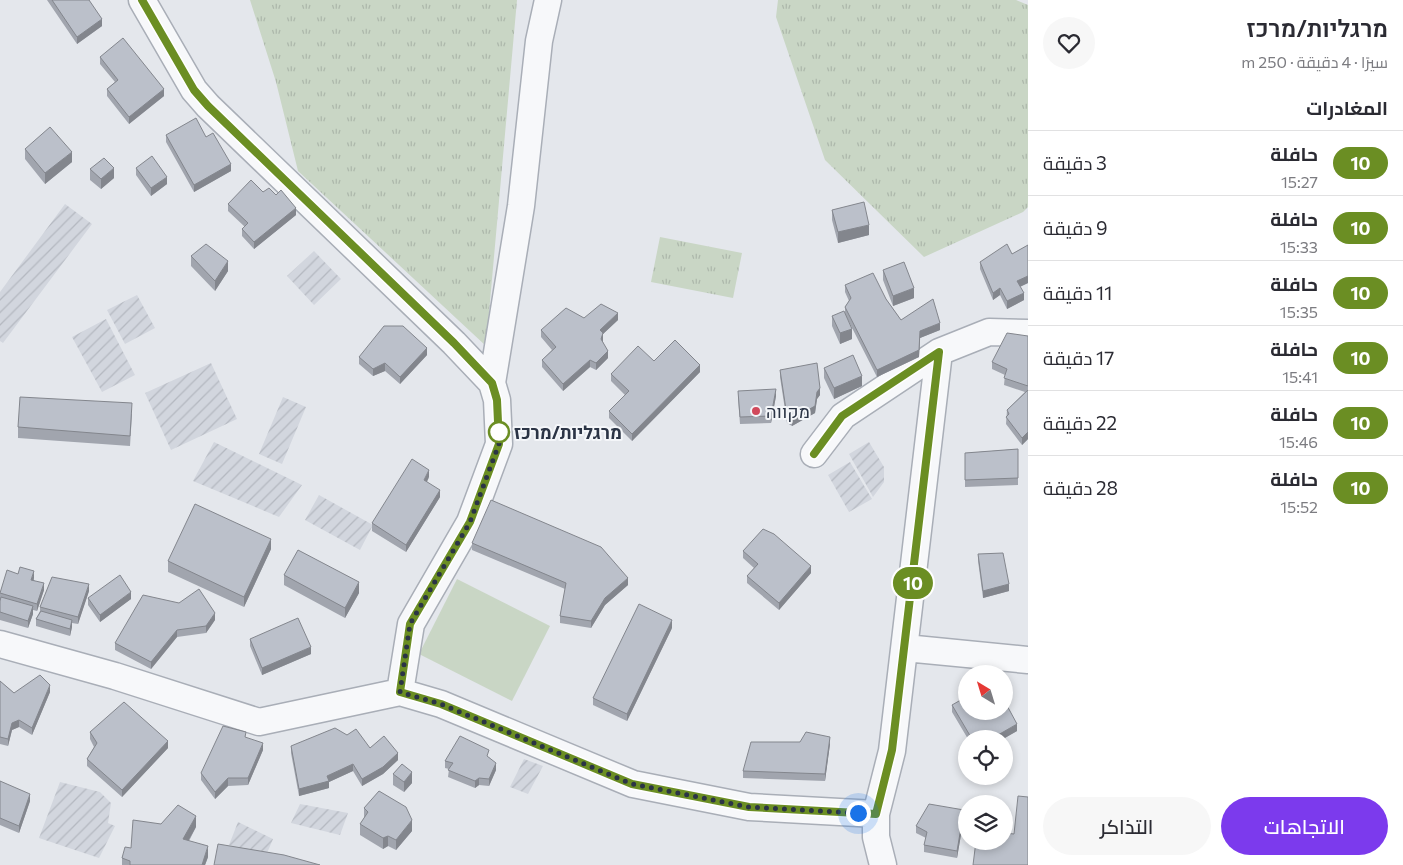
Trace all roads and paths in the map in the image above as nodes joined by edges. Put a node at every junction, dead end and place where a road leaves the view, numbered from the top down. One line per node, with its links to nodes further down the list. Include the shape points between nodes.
1 (142, 0): 5 (street, via 194,90 208,106)
2 (548, 0): 5 (street, via 539,42 522,206)
3 (1028, 333): 4 (street, via 989,332)
4 (939, 352): 6 (street, via 842,416); 8 (street)
5 (492, 383): 10 (street, via 497,400 499,444 470,522 410,624)
6 (814, 454)
7 (0, 644): 10 (street, via 115,676 259,722)
8 (905, 648): 9 (street); 11 (street, via 892,750)
9 (1028, 660)
10 (400, 692): 11 (street, via 441,704 632,784 749,807)
11 (876, 814): 12 (street, via 876,836)
12 (883, 865)

